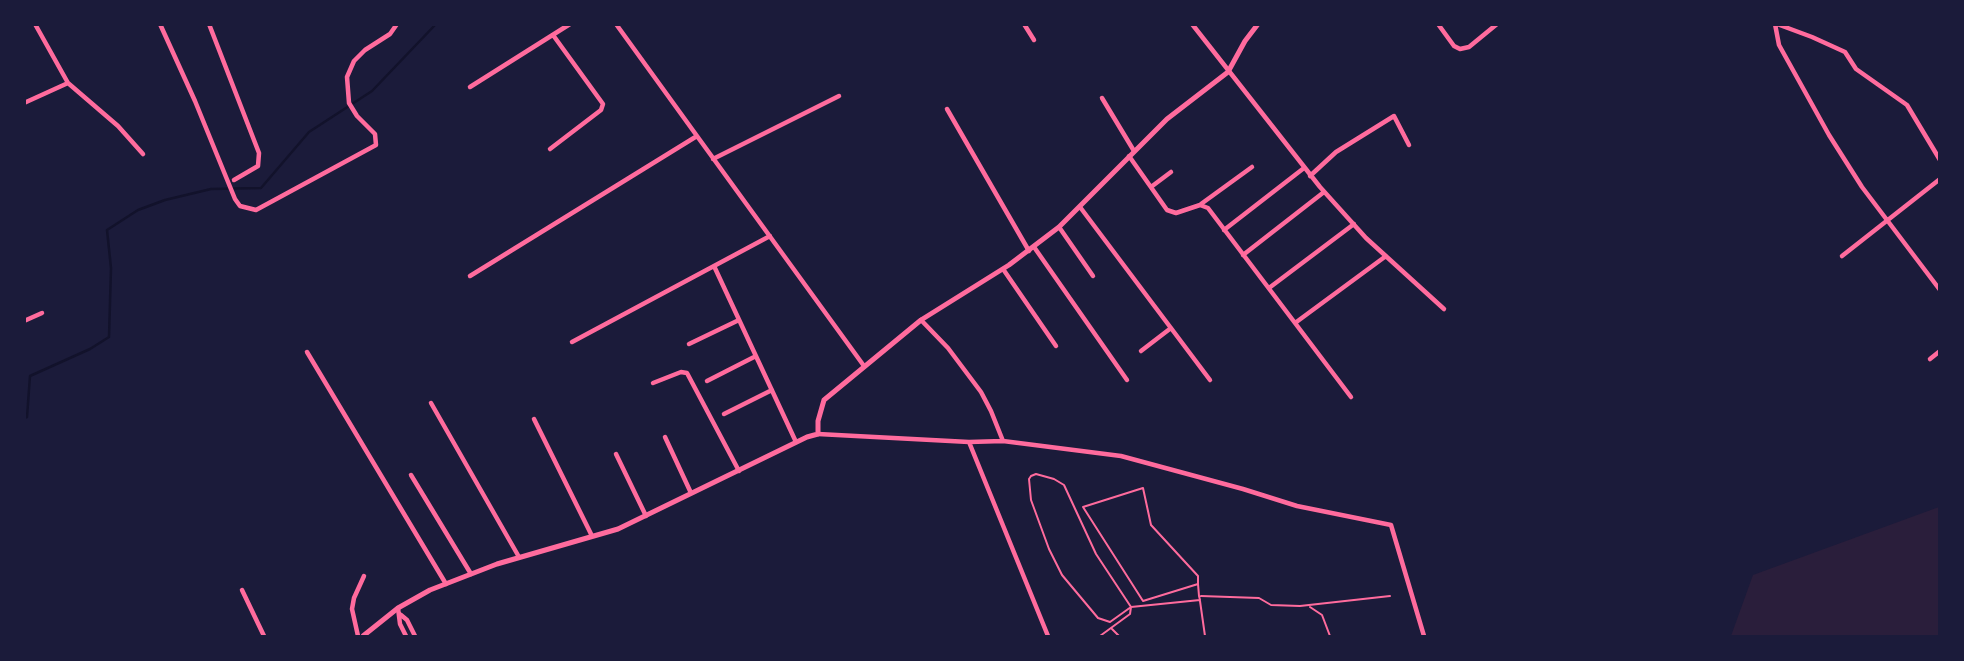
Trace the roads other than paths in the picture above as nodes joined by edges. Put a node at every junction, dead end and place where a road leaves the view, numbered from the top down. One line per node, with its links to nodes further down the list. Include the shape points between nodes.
1 (35, 24): 16 (street)
2 (160, 24): 4 (street, via 233,193 240,206 256,210 376,145 376,134 349,103 348,77 354,61)
3 (209, 24): 33 (street, via 258,153 258,166)
4 (397, 24)
5 (570, 24): 13 (street)
6 (616, 24): 22 (street)
7 (1024, 24): 14 (street)
8 (1192, 24): 15 (street)
9 (1258, 24): 15 (street)
10 (1438, 24): 11 (street, via 1460,50)
11 (1497, 24)
12 (1776, 24): 28 (street, via 1845,52 1856,69 1907,105); 39 (street, via 1779,45 1829,135)
13 (553, 35): 17 (street); 24 (street, via 603,104)
14 (1034, 40)
15 (1228, 72): 26 (street); 30 (street)
16 (68, 83): 20 (street); 25 (street, via 118,125)
17 (470, 88)
18 (839, 96): 27 (street)
19 (1102, 98): 26 (street)
20 (24, 103)
21 (947, 109): 44 (street)
22 (696, 136): 27 (street); 50 (street)
23 (1409, 145): 32 (street, via 1394,116 1336,152)
24 (550, 149)
25 (143, 154)
26 (1131, 154): 35 (street); 38 (street)
27 (713, 159): 43 (street)
28 (1940, 160)
29 (1252, 167): 37 (street)
30 (1304, 168): 32 (street); 42 (street)
31 (1171, 172): 35 (street)
32 (1310, 176): 36 (street)
33 (234, 180)
34 (1940, 180): 39 (street)
35 (1151, 187): 37 (street, via 1170,212)
36 (1324, 192): 40 (street); 45 (street)
37 (1200, 205): 42 (street, via 1208,208)
38 (1080, 207): 41 (street); 60 (street)
39 (1887, 221): 47 (street); 53 (street)
40 (1354, 224): 46 (street); 52 (street)
41 (1059, 227): 44 (street); 51 (street)
42 (1224, 230): 45 (street)
43 (770, 236): 48 (street); 69 (street)
44 (1031, 249): 49 (street); 70 (street)
45 (1243, 255): 52 (street)
46 (1386, 256): 54 (street); 59 (street)
47 (1842, 256)
48 (714, 266): 56 (street); 61 (street)
49 (1003, 269): 57 (street); 63 (street)
50 (470, 276)
51 (1093, 276)
52 (1269, 288): 59 (street)
53 (1940, 290)
54 (1444, 309)
55 (43, 313): 58 (street)
56 (739, 320): 62 (street); 67 (street)
57 (921, 320): 69 (street); 81 (street, via 981,392)
58 (24, 321)
59 (1295, 323): 75 (street)
60 (1171, 328): 64 (street); 71 (street)
61 (572, 342)
62 (689, 344)
63 (1056, 346)
64 (1140, 351)
65 (1940, 351): 68 (street)
66 (307, 352): 93 (street)
67 (756, 356): 72 (street); 74 (street)
68 (1930, 359)
69 (863, 366): 79 (street, via 824,400)
70 (1127, 380)
71 (1210, 380)
72 (707, 381)
73 (653, 383): 85 (street, via 687,373)
74 (772, 390): 77 (street); 82 (street)
75 (1351, 397)
76 (432, 403): 90 (street)
77 (724, 414)
78 (534, 419): 89 (street)
79 (818, 434): 82 (street); 83 (street)
80 (665, 437): 87 (street)
81 (1003, 441): 83 (street); 112 (street, via 1121,456 1297,506 1391,525)
82 (796, 442): 85 (street)
83 (969, 442): 107 (street)
84 (616, 454): 88 (street)
85 (739, 471): 87 (street)
86 (411, 475): 91 (street)
87 (691, 494): 88 (street)
88 (646, 516): 89 (street)
89 (593, 536): 90 (street)
90 (519, 557): 91 (street)
91 (471, 574): 93 (street)
92 (364, 576): 104 (street, via 352,609)
93 (446, 583): 101 (street)
94 (1198, 584): 94 (lane, via 1143,601 1083,507 1143,488 1151,524 1198,576); 96 (lane)
95 (242, 590): 103 (street)
96 (1199, 596): 98 (lane); 99 (lane)
97 (1390, 596): 99 (lane)
98 (1200, 600): 100 (lane); 110 (lane)
99 (1308, 605): 111 (lane, via 1322,615)
100 (1131, 607): 100 (lane, via 1096,554 1064,485 1031,476 1031,500 1062,575 1101,619 1110,622); 102 (lane, via 1130,614)
101 (399, 611): 104 (street); 105 (street); 106 (street)
102 (1112, 628): 108 (lane); 109 (lane)
103 (264, 636)
104 (360, 636)
105 (406, 636)
106 (415, 636)
107 (1048, 636)
108 (1100, 636)
109 (1119, 636)
110 (1205, 636)
111 (1330, 636)
112 (1424, 636)

